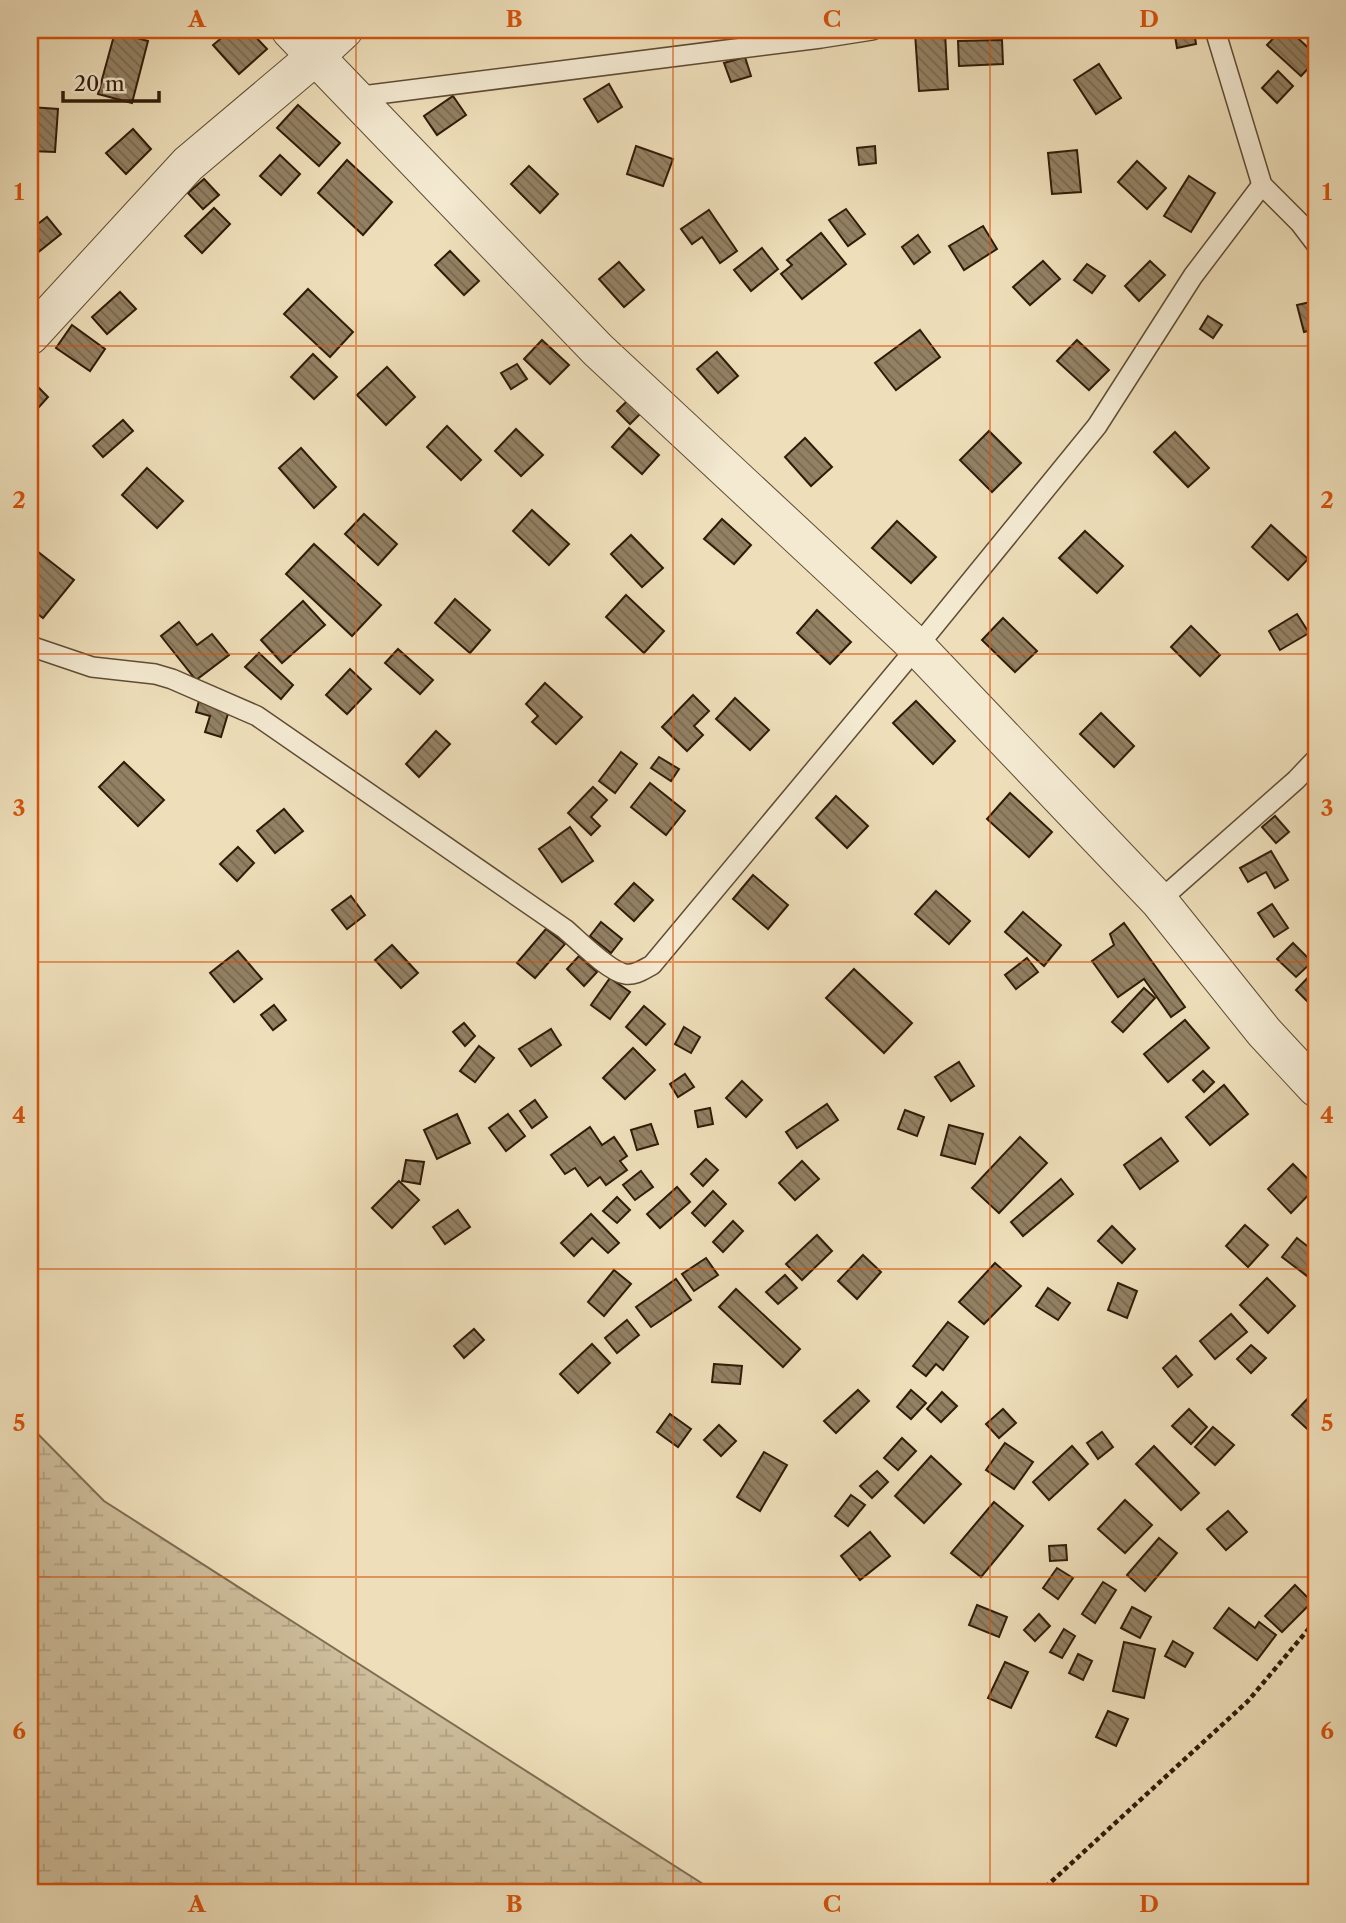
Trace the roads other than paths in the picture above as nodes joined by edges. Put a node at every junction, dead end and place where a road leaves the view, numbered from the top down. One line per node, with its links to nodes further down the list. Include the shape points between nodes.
1 (290, 30): 5 (street)
2 (344, 30): 5 (street)
3 (873, 30): 6 (lane)
4 (1215, 30): 7 (lane)
5 (316, 57): 6 (street); 9 (street, via 188,164)
6 (354, 97): 11 (street, via 598,350)
7 (1262, 185): 8 (lane); 11 (lane, via 1193,276 1097,426)
8 (1316, 244)
9 (30, 336)
10 (30, 646): 11 (lane, via 92,667 172,679 257,716 624,974 652,965)
11 (917, 647): 13 (street)
12 (1316, 759): 13 (lane)
13 (1159, 901): 14 (street, via 1264,1032)
14 (1316, 1088)

